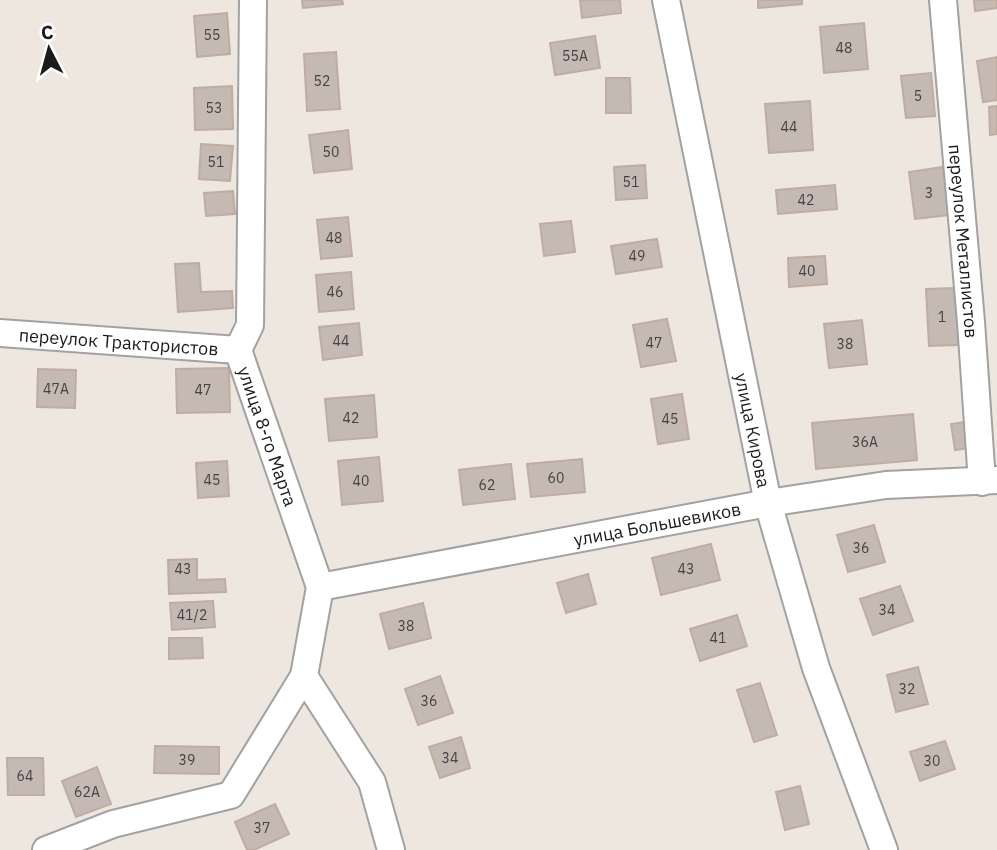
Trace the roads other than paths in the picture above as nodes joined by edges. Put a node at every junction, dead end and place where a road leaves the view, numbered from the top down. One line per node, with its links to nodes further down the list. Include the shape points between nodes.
1 (253, 0): 5 (street, улица 8-го Марта, via 250,325)
2 (666, 0): 7 (street, улица Кирова)
3 (943, 0): 6 (street, переулок Металлистов)
4 (0, 333): 5 (street, переулок Трактористов)
5 (238, 350): 8 (street, улица 8-го Марта)
6 (990, 481): 7 (street, улица Большевиков, via 886,485)
7 (768, 503): 8 (street, улица Большевиков); 12 (street, улица Кирова, via 816,668)
8 (320, 587): 9 (street, улица 8-го Марта)
9 (304, 676): 10 (street, via 231,795 113,824); 11 (street, via 372,782)
10 (46, 850)
11 (391, 850)
12 (884, 850)

